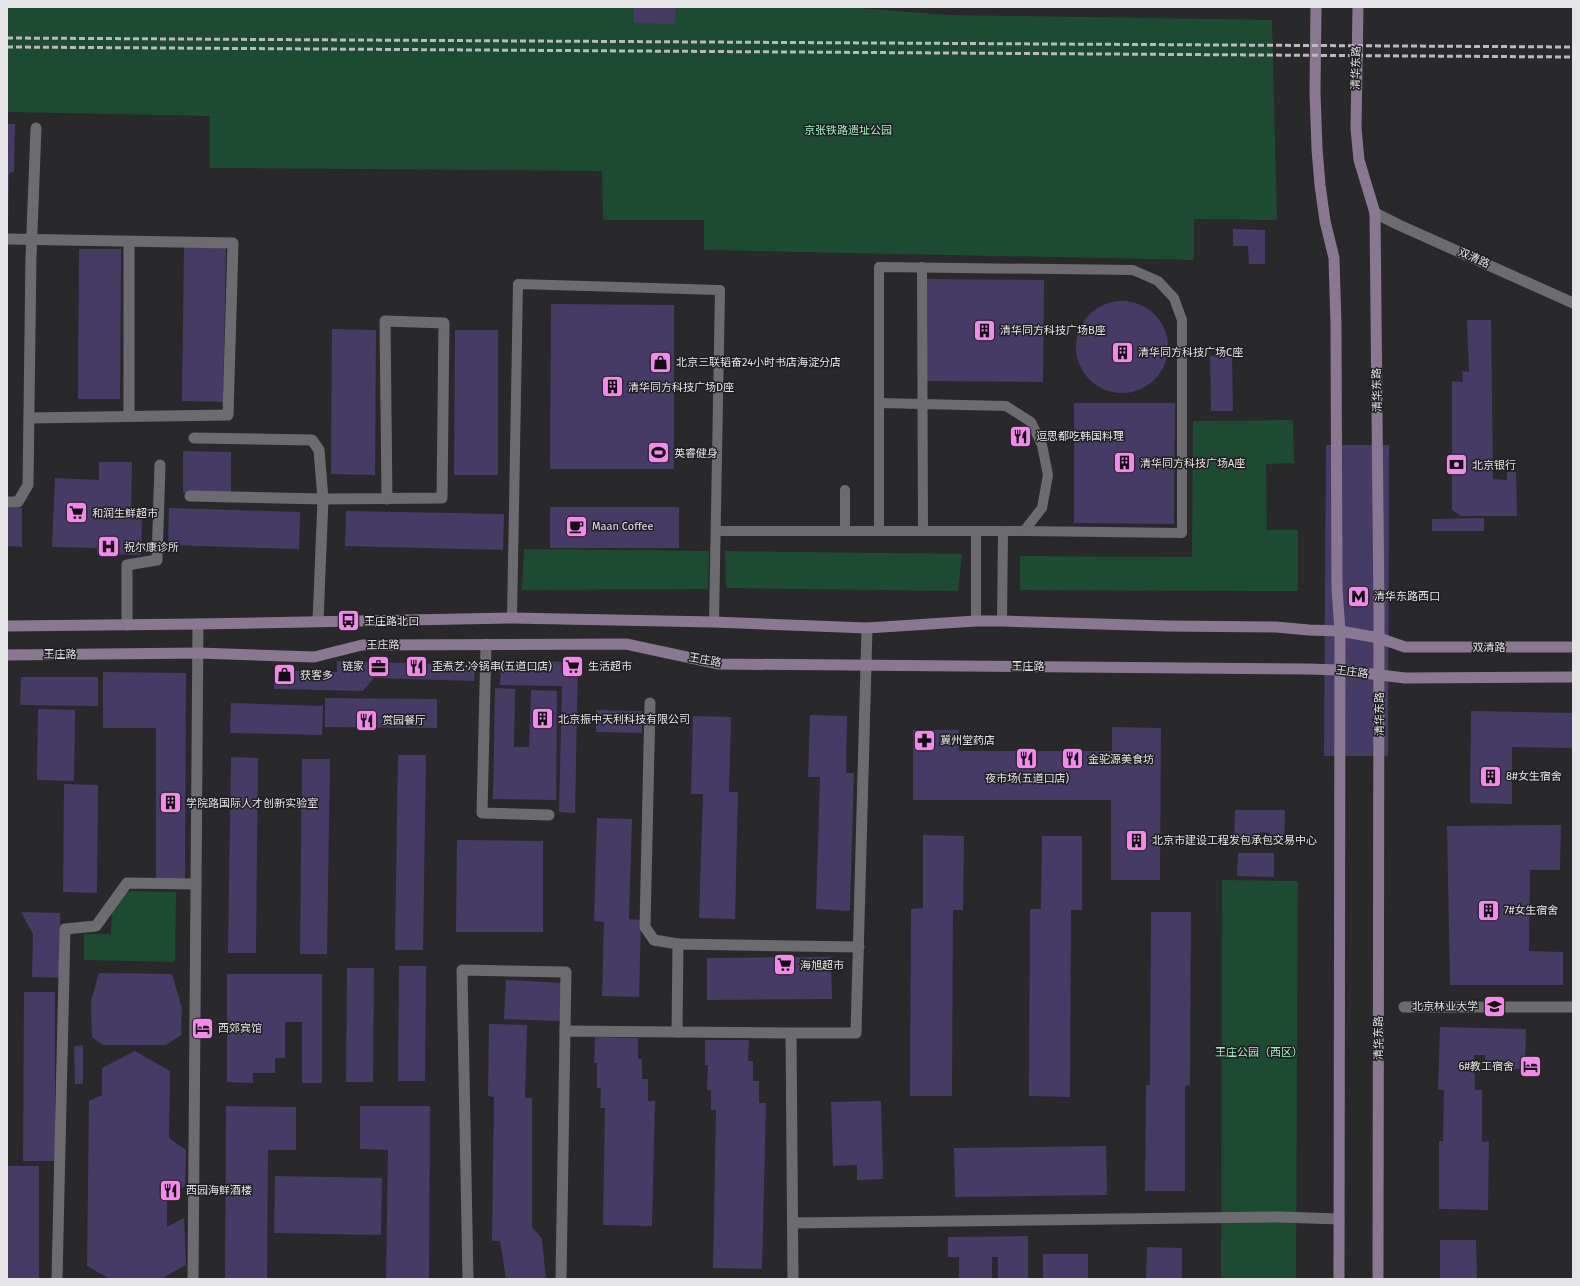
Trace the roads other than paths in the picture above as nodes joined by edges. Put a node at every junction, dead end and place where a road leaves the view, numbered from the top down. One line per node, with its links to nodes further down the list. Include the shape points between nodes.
1 (1358, 7): 4 (main road, 清华东路, via 1356,128 1359,160)
2 (1315, 8): 37 (main road, via 1317,149 1325,221 1334,258 1336,589)
3 (36, 128): 6 (street)
4 (1375, 213): 9 (street, 双清路); 38 (main road, 清华东路)
5 (7, 239): 6 (street)
6 (31, 240): 7 (street); 13 (street)
7 (130, 242): 12 (street); 12 (street, via 233,243 228,415)
8 (922, 268): 10 (lane, via 879,267); 11 (lane); 25 (lane, via 1133,270 1158,281 1174,298 1182,320 1182,533)
9 (1573, 302)
10 (879, 404): 11 (lane); 23 (lane)
11 (923, 404): 24 (lane); 25 (lane, via 1006,406 1031,422 1042,445 1048,476 1042,508)
12 (129, 416): 13 (street)
13 (29, 418): 20 (street, via 28,485 18,502)
14 (194, 438): 18 (street, via 312,440 319,450)
15 (160, 465): 34 (street, via 157,560 127,565)
16 (845, 490): 22 (lane)
17 (190, 496): 18 (street)
18 (323, 498): 19 (street); 29 (street)
19 (386, 498): 19 (street, via 442,498 444,323 385,321)
20 (7, 502)
21 (716, 531): 22 (lane); 28 (lane, via 720,290 518,284); 32 (lane)
22 (845, 531): 23 (lane)
23 (879, 531): 24 (lane)
24 (923, 531): 26 (lane)
25 (1024, 531): 27 (lane)
26 (976, 532): 27 (lane); 30 (lane)
27 (1003, 532): 31 (lane)
28 (512, 618): 29 (main road); 32 (main road)
29 (318, 621): 33 (main road)
30 (976, 621): 31 (main road); 36 (main road)
31 (1002, 621): 37 (main road, via 1276,627)
32 (714, 622): 36 (main road)
33 (198, 624): 34 (main road); 41 (street)
34 (126, 625): 35 (main road)
35 (7, 626)
36 (867, 628): 43 (street)
37 (1340, 631): 38 (main road); 44 (main road)
38 (1379, 638): 40 (main road, 双清路, via 1405,647); 45 (main road, 清华东路)
39 (486, 644): 41 (main road, 王庄路, via 362,645 314,657); 43 (main road, 王庄路, via 626,644 719,664); 48 (street, via 482,813)
40 (1573, 647)
41 (198, 653): 42 (main road, 王庄路); 49 (street)
42 (7, 655)
43 (867, 666): 44 (main road, 王庄路, via 1123,666); 51 (street)
44 (1339, 670): 45 (main road, 王庄路); 57 (main road)
45 (1379, 676): 46 (main road, 王庄路); 65 (main road, 清华东路)
46 (1573, 677)
47 (650, 703): 50 (street, via 646,928 654,940)
48 (549, 815)
49 (196, 884): 59 (street, via 127,883 96,926 65,929); 60 (street)
50 (678, 944): 51 (street); 55 (street)
51 (859, 947): 56 (street, via 856,1034)
52 (1404, 1007): 53 (street)
53 (1573, 1007)
54 (565, 1031): 55 (street); 61 (street, via 566,972 462,970); 62 (street)
55 (677, 1032): 56 (street)
56 (791, 1033): 58 (street)
57 (1338, 1219): 58 (street, via 1280,1217); 64 (main road)
58 (793, 1224): 63 (street)
59 (57, 1279)
60 (193, 1279)
61 (468, 1279)
62 (561, 1279)
63 (793, 1279)
64 (1338, 1279)
65 (1378, 1279)

